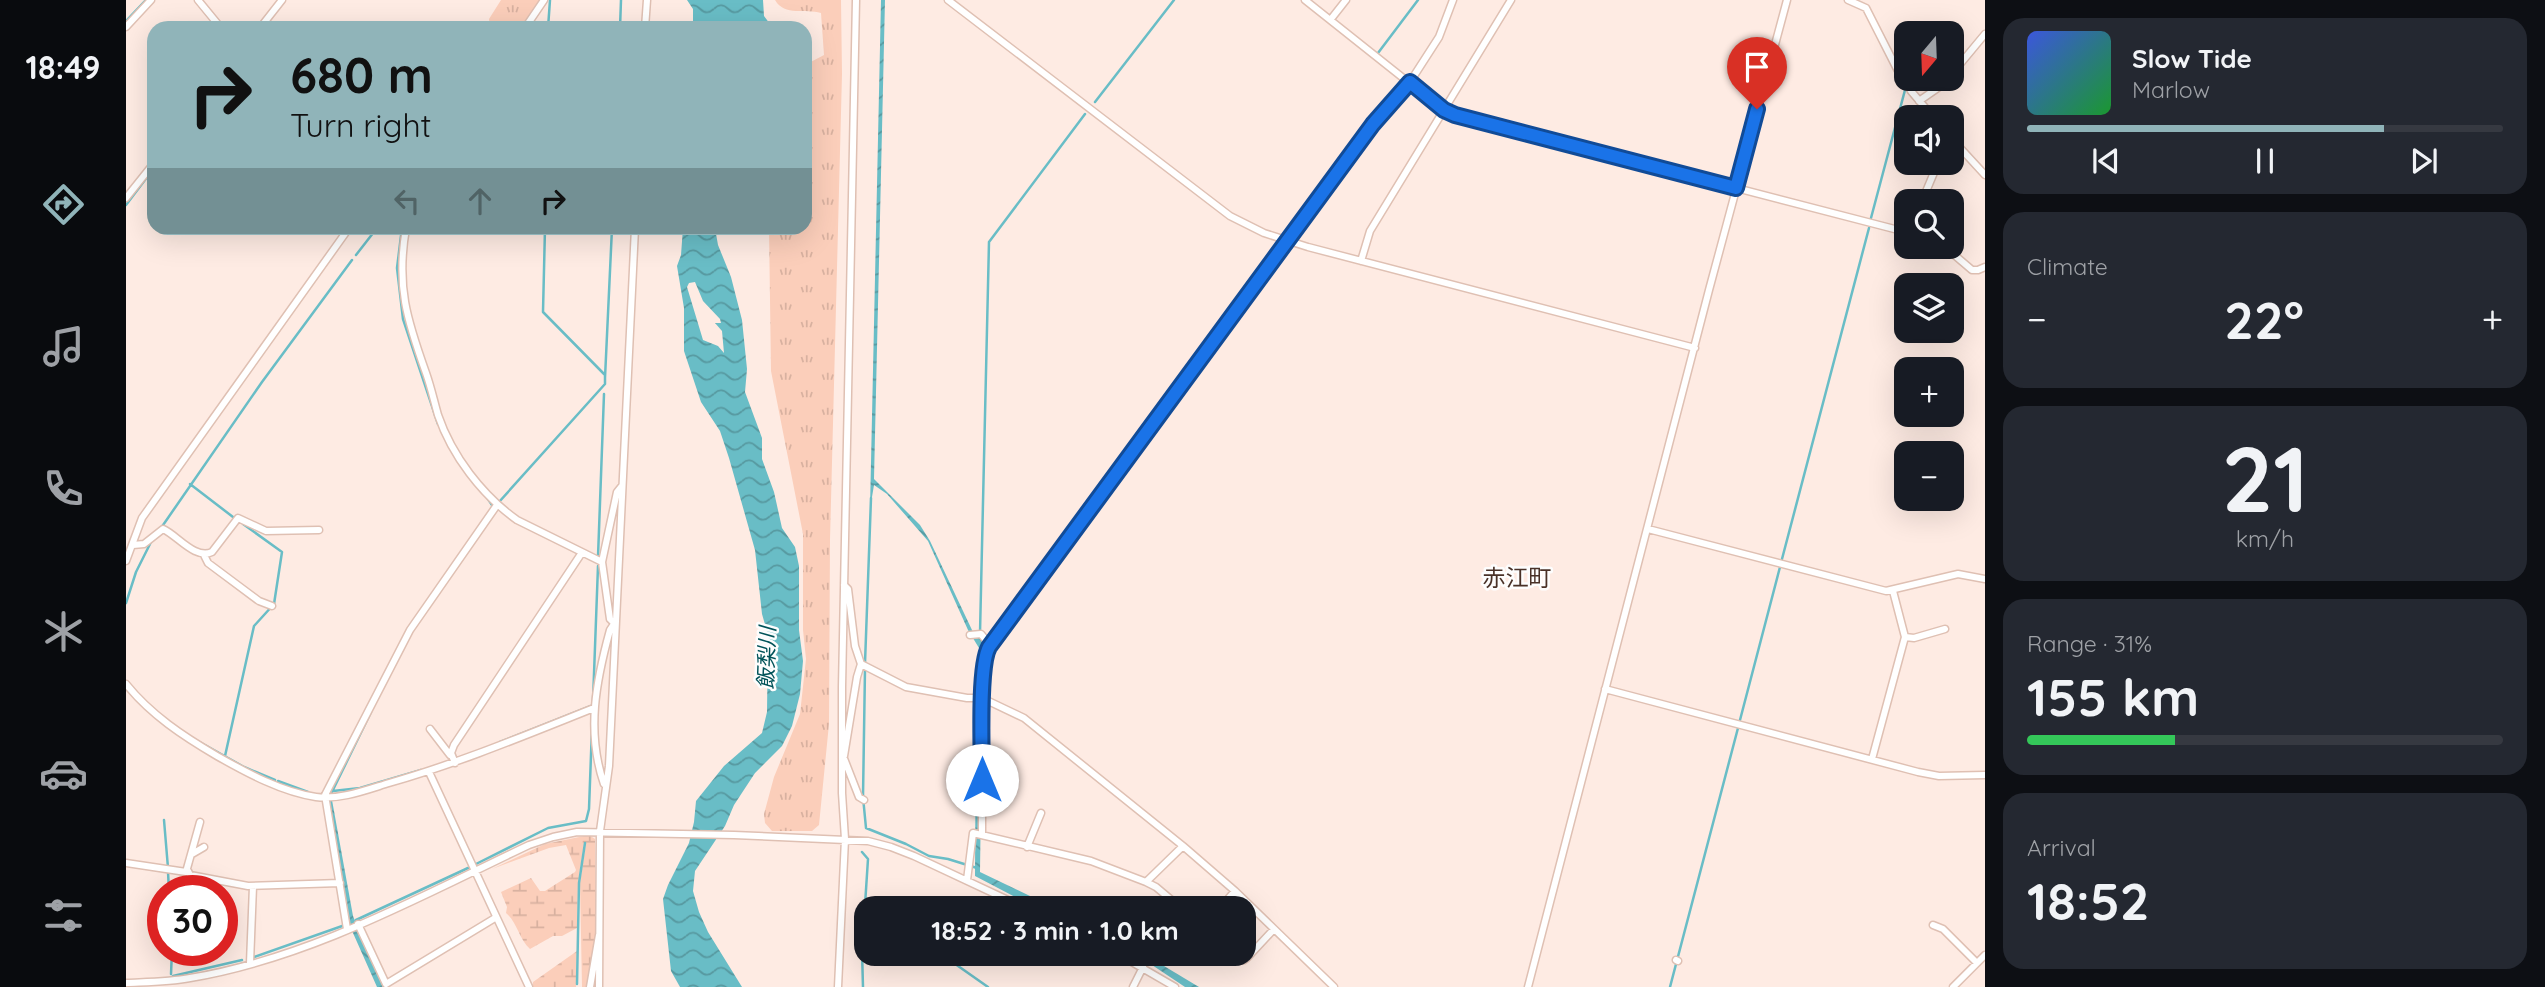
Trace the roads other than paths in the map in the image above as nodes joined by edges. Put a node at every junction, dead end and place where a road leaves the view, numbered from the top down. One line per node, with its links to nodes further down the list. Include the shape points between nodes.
1 (151, 0): 20 (street)
2 (198, 0): 16 (street)
3 (282, 0): 17 (street)
4 (544, 0): 18 (street)
5 (647, 0): 19 (street)
6 (856, 0): 52 (street)
7 (948, 0): 37 (street, via 1230,216)
8 (1306, 0): 15 (street)
9 (1346, 0): 15 (street)
10 (1453, 0): 23 (street, via 1439,37)
11 (1511, 0): 27 (street)
12 (1787, 0): 31 (street)
13 (1848, 0): 14 (street)
14 (1863, 2): 25 (street)
15 (1331, 19): 23 (street)
16 (215, 21)
17 (266, 21)
18 (530, 21)
19 (646, 21)
20 (126, 27)
21 (1985, 34): 22 (street)
22 (1964, 60)
23 (1410, 82): 27 (street); 37 (street, via 1373,124)
24 (1934, 91): 25 (street)
25 (1919, 101): 26 (street)
26 (1922, 105)
27 (1444, 110): 31 (street); 39 (street, via 1370,231)
28 (1964, 152): 30 (street)
29 (147, 172): 32 (street)
30 (1985, 175)
31 (1736, 188): 33 (street); 41 (street)
32 (126, 198)
33 (1894, 229)
34 (344, 235): 46 (street, via 142,518)
35 (405, 235): 43 (street, via 402,285 412,336 439,417 457,456)
36 (635, 235): 42 (street)
37 (1288, 240): 39 (street); 59 (street)
38 (1959, 259): 40 (street, via 1972,270)
39 (1362, 261): 41 (street)
40 (1985, 267)
41 (1695, 348): 44 (street)
42 (622, 485): 50 (street); 55 (street)
43 (497, 505): 47 (street); 72 (street, via 410,630)
44 (1648, 529): 53 (street); 62 (street)
45 (319, 530): 48 (street, via 266,531 238,517 212,552)
46 (133, 545): 48 (street, via 144,544 163,529); 49 (street)
47 (581, 554): 50 (street); 67 (street, via 452,748)
48 (204, 555): 54 (street, via 208,563)
49 (126, 561)
50 (602, 562): 55 (street)
51 (1985, 579): 53 (street, via 1958,574)
52 (844, 585): 60 (street); 66 (street)
53 (1893, 591): 58 (street)
54 (272, 606)
55 (614, 623): 64 (street, via 596,684); 71 (street)
56 (1945, 629): 58 (street)
57 (976, 634): 59 (street)
58 (1905, 637): 68 (street)
59 (990, 645): 63 (street)
60 (861, 664): 63 (street, via 912,688); 66 (street)
61 (126, 684): 72 (street, via 177,732 242,770 301,793)
62 (1605, 689): 68 (street); 112 (street)
63 (979, 699): 77 (street); 79 (street, via 1024,719)
64 (594, 708): 67 (street); 71 (street)
65 (430, 729): 67 (street)
66 (843, 756): 73 (street); 78 (street)
67 (453, 760): 69 (street)
68 (1872, 760): 70 (street, via 1939,776)
69 (429, 772): 72 (street, via 351,794); 85 (street)
70 (1985, 775)
71 (605, 786): 76 (street)
72 (325, 795): 88 (street)
73 (863, 800)
74 (1041, 813): 81 (street)
75 (200, 822): 82 (street)
76 (600, 831): 78 (street); 85 (street, via 541,840); 98 (street)
77 (979, 834): 81 (street); 86 (street, via 972,836)
78 (842, 839): 86 (street, via 891,847); 105 (street)
79 (1183, 846): 87 (street); 90 (street)
80 (204, 847): 82 (street)
81 (1027, 847): 87 (street, via 1091,861)
82 (192, 854): 84 (street)
83 (126, 863): 84 (street)
84 (188, 871): 89 (street)
85 (474, 871): 94 (street); 96 (street)
86 (967, 880): 91 (street)
87 (1146, 882): 92 (street)
88 (341, 883): 89 (street); 96 (street)
89 (253, 886): 102 (street)
90 (1235, 891): 93 (street); 97 (street)
91 (1000, 896)
92 (1167, 896)
93 (1231, 896)
94 (495, 918): 96 (street, via 386,984); 106 (street)
95 (1933, 925): 101 (street)
96 (353, 927): 102 (street)
97 (1274, 929): 99 (street); 111 (street)
98 (601, 930): 107 (street); 108 (street)
99 (1256, 948)
100 (1985, 955): 101 (street)
101 (1977, 962): 113 (street)
102 (250, 964): 104 (street, via 190,978)
103 (1143, 967): 109 (street); 110 (street)
104 (126, 983)
105 (839, 985)
106 (529, 987)
107 (590, 987)
108 (599, 987)
109 (1132, 987)
110 (1175, 987)
111 (1334, 987)
112 (1528, 987)
113 (1953, 987)

